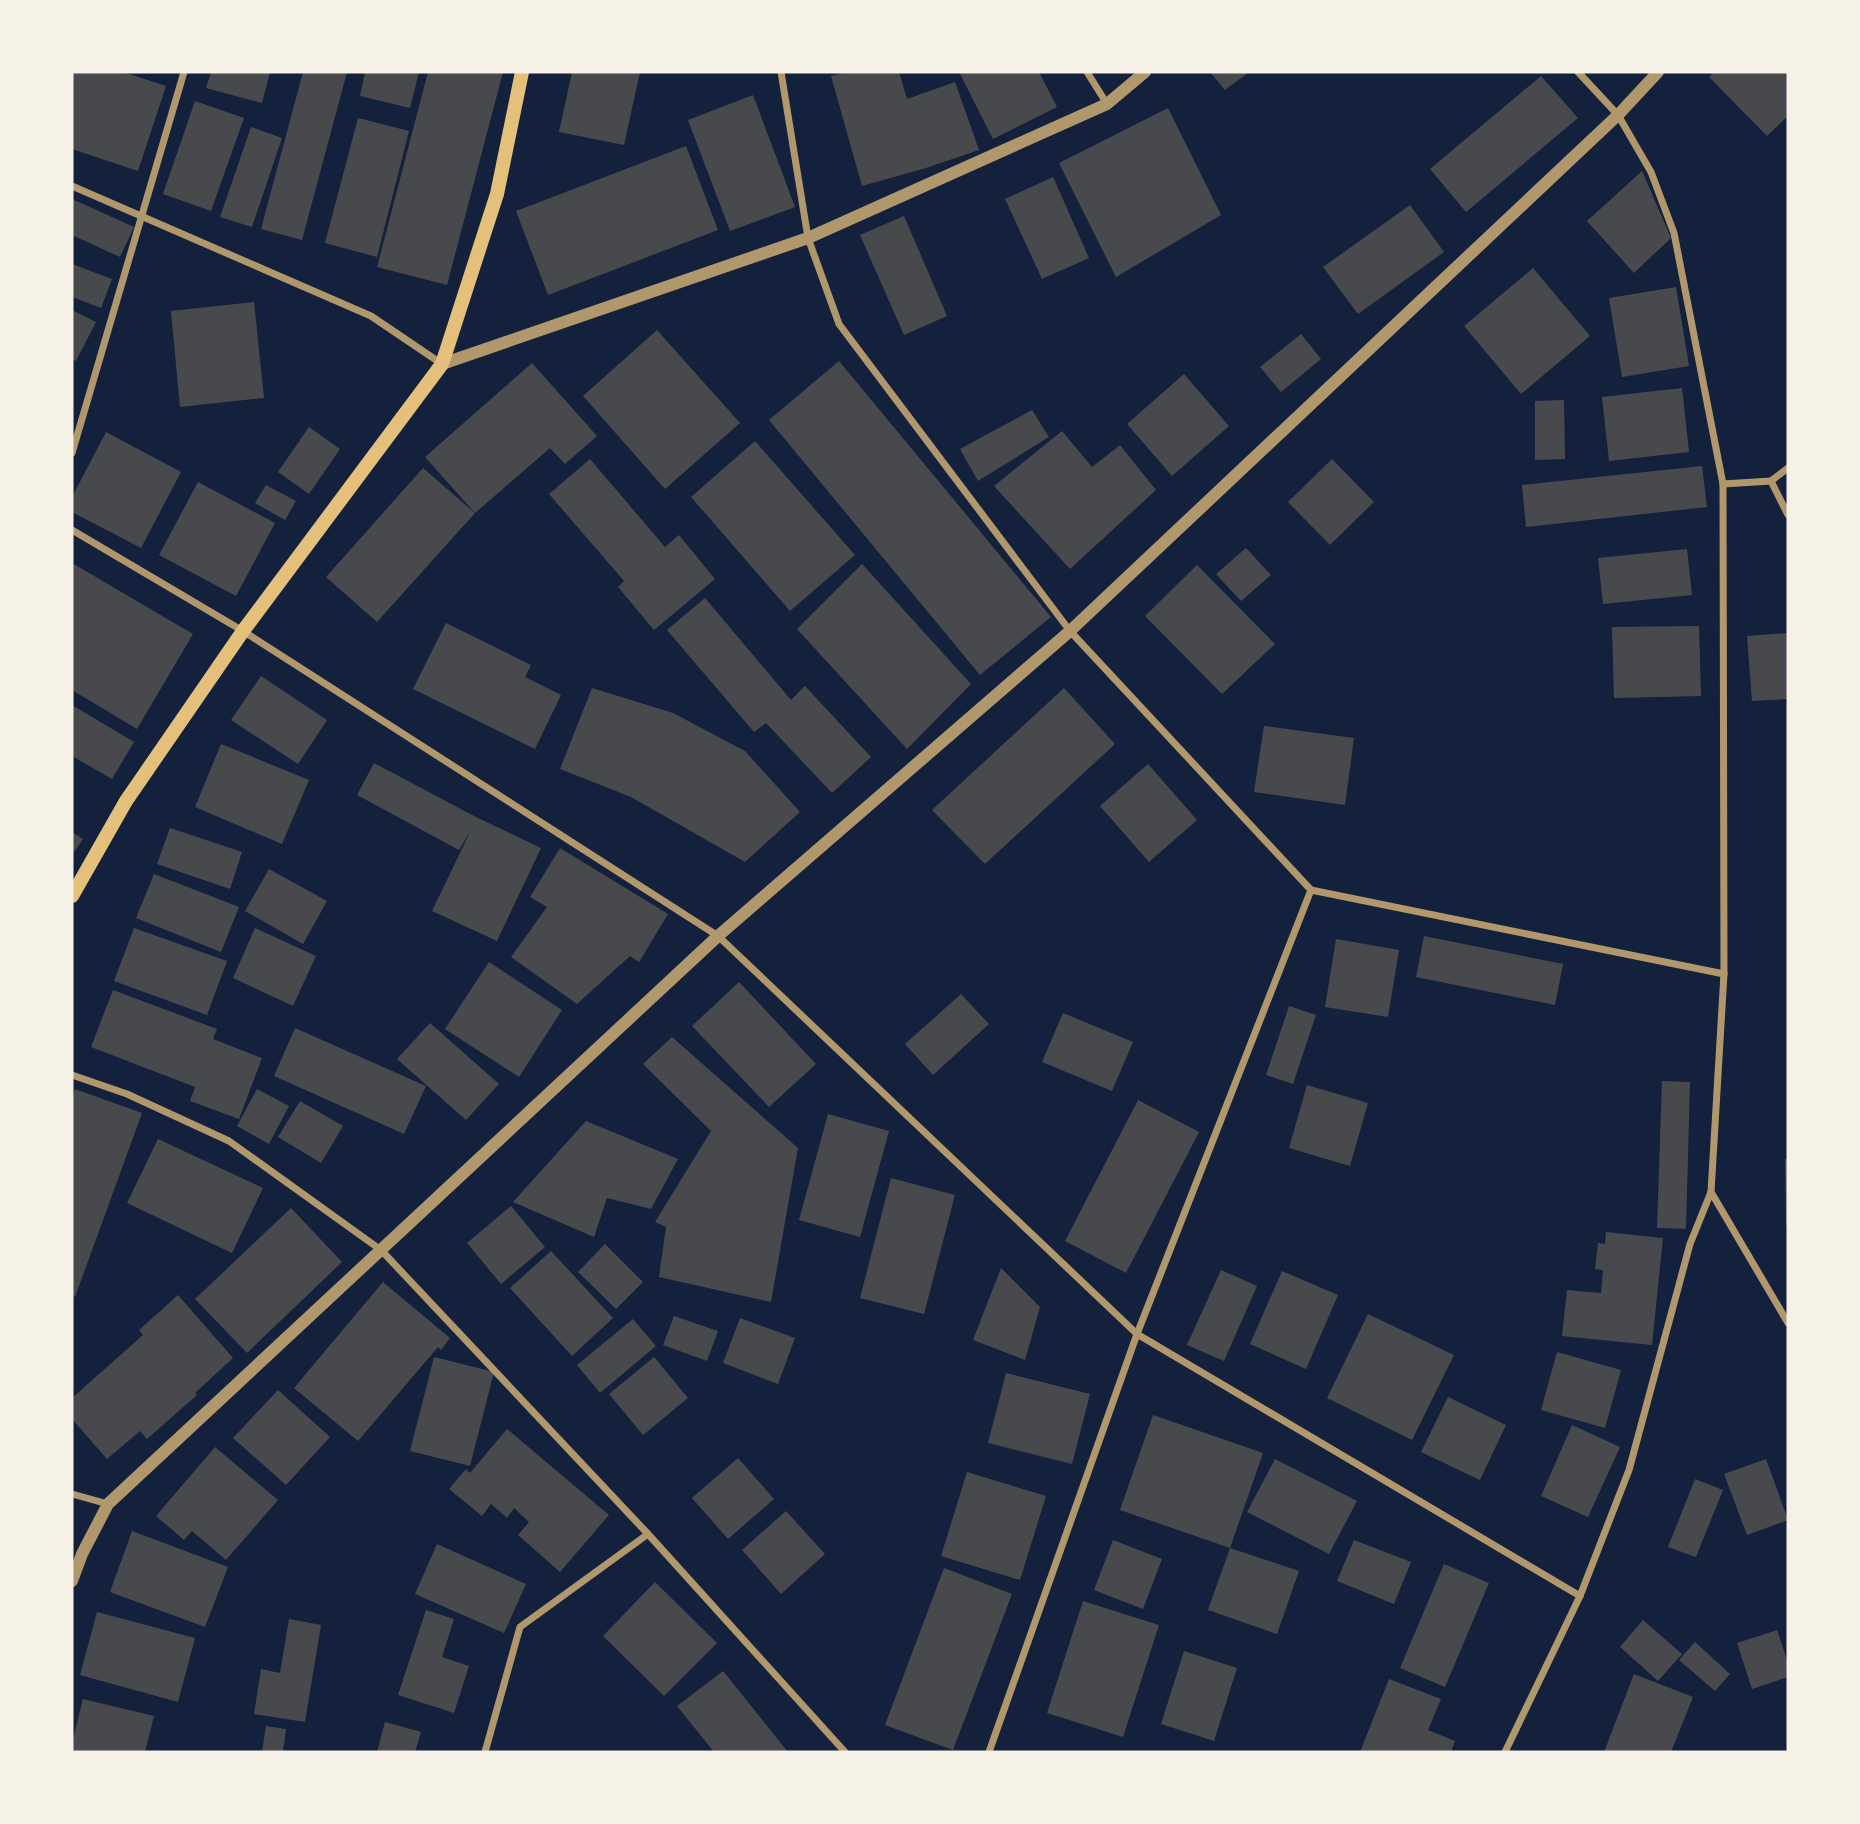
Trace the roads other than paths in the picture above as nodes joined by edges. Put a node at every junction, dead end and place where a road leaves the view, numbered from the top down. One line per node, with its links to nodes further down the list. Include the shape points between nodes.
1 (184, 72): 11 (street)
2 (522, 72): 13 (main road, via 497,194)
3 (782, 72): 12 (street)
4 (1087, 72): 8 (street)
5 (1144, 72): 8 (street)
6 (1578, 72): 9 (street)
7 (1658, 72): 9 (street)
8 (1107, 104): 12 (street)
9 (1618, 115): 17 (street, via 1651,172 1674,233); 21 (street)
10 (72, 186): 11 (street)
11 (142, 215): 13 (street, via 371,316); 14 (street)
12 (808, 238): 13 (street); 21 (street, via 839,324)
13 (442, 364): 20 (main road)
14 (72, 453)
15 (1788, 468): 16 (street)
16 (1771, 481): 17 (street); 18 (street)
17 (1723, 484): 25 (street)
18 (1788, 515)
19 (72, 530): 20 (street)
20 (243, 631): 23 (main road, via 125,801); 24 (street)
21 (1069, 631): 22 (street); 24 (street)
22 (1311, 890): 25 (street); 30 (street)
23 (72, 896)
24 (718, 936): 28 (street); 30 (street)
25 (1724, 974): 27 (street)
26 (72, 1075): 28 (street, via 127,1094 229,1141)
27 (1711, 1192): 29 (street); 35 (street, via 1690,1244 1629,1470)
28 (381, 1250): 32 (street); 33 (street)
29 (1788, 1323)
30 (1137, 1334): 35 (street); 38 (street)
31 (72, 1494): 32 (street)
32 (108, 1504): 34 (street)
33 (648, 1534): 36 (street, via 520,1627); 37 (street)
34 (72, 1581)
35 (1580, 1595): 39 (street)
36 (485, 1752)
37 (845, 1752)
38 (989, 1752)
39 (1505, 1752)

